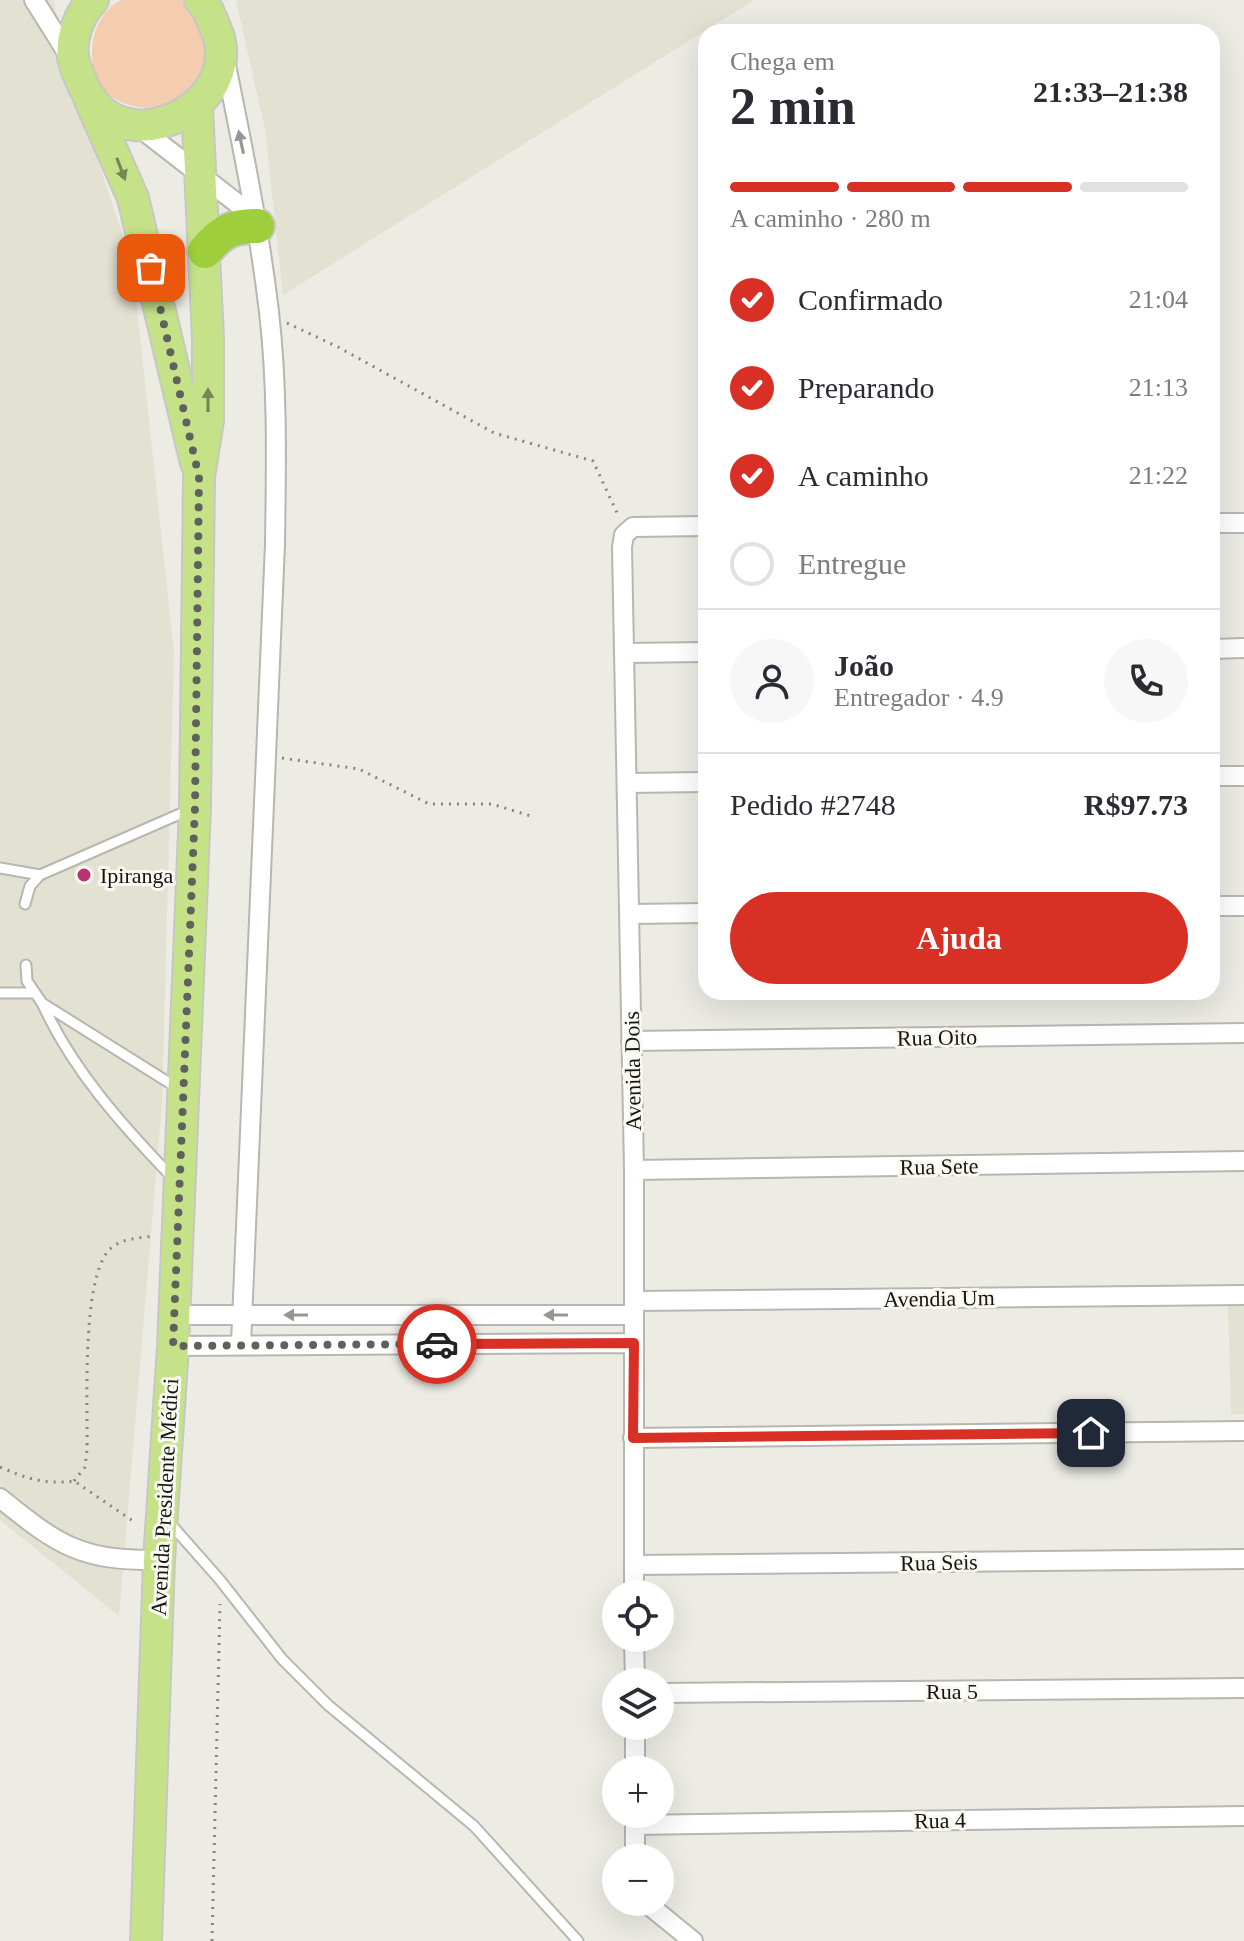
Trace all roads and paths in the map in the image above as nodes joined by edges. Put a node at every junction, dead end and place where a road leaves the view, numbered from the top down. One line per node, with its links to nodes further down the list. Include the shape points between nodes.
1 (34, 0): 5 (street)
2 (203, 1): 4 (main road)
3 (90, 2): 5 (main road, via 78,23)
4 (220, 38): 7 (main road, via 217,75); 10 (street, one-way to 4)
5 (74, 63): 6 (main road, Avenida Presidente Médici)
6 (89, 98): 8 (main road, via 102,111); 13 (main road, Avenida Presidente Médici, one-way to 13, via 133,198)
7 (197, 106): 8 (main road, via 168,123); 9 (main road, Avenida Presidente Médici)
8 (136, 125): 9 (street)
9 (199, 171): 10 (street); 11 (main road, Avenida Presidente Médici)
10 (256, 222): 11 (highway, via 226,230); 12 (street)
11 (205, 251): 13 (main road, Avenida Presidente Médici, one-way to 11, via 208,420)
12 (269, 315): 17 (path, via 494,433 593,461); 22 (street, via 276,461)
13 (199, 477): 27 (main road, Avenida Presidente Médici)
14 (1220, 523): 15 (street)
15 (1244, 523)
16 (698, 526): 17 (street, via 633,527)
17 (624, 539): 21 (street, Avenida Dois)
18 (1244, 648): 19 (street)
19 (1220, 649)
20 (698, 652): 21 (street)
21 (625, 653): 26 (street, Avenida Dois)
22 (266, 756): 28 (path, via 359,769 429,804 492,804); 50 (street)
23 (1220, 776): 24 (street)
24 (1244, 776)
25 (698, 782): 26 (street)
26 (627, 783): 35 (street, Avenida Dois)
27 (195, 807): 30 (lane); 42 (main road, Avenida Presidente Médici)
28 (534, 817)
29 (0, 868): 30 (lane)
30 (40, 875): 31 (lane)
31 (25, 904)
32 (1220, 906): 33 (street)
33 (1244, 906)
34 (698, 913): 35 (street)
35 (629, 914): 41 (street, Avenida Dois)
36 (26, 965): 38 (lane)
37 (0, 993): 38 (lane)
38 (33, 993): 39 (lane)
39 (42, 1003): 42 (lane); 45 (lane, via 58,1037 120,1122)
40 (1244, 1033): 41 (street, Rua Oito)
41 (631, 1041): 44 (street, Avenida Dois)
42 (184, 1092): 45 (main road, Avenida Presidente Médici)
43 (1244, 1161): 44 (street, Rua Sete)
44 (634, 1170): 48 (street, Avenida Dois)
45 (179, 1185): 46 (main road, Avenida Presidente Médici)
46 (178, 1233): 49 (main road, Avenida Presidente Médici); 57 (path, via 129,1239 110,1249 97,1269 91,1297 87,1450 85,1467)
47 (1244, 1295): 48 (street, Avendia Um)
48 (634, 1308): 50 (street, Avendia Um, one-way to 50); 51 (street, Avenida Dois)
49 (174, 1315): 50 (street, Avendia Um); 53 (main road, Avenida Presidente Médici)
50 (243, 1315): 52 (street)
51 (634, 1343): 52 (street); 55 (street, Avenida Dois)
52 (241, 1344): 53 (street)
53 (173, 1346): 59 (main road, Avenida Presidente Médici)
54 (1244, 1431): 55 (street)
55 (633, 1438): 61 (street, Avenida Dois)
56 (0, 1467): 57 (path, via 54,1484)
57 (74, 1481): 59 (path)
58 (0, 1498): 59 (street, via 68,1547 116,1561)
59 (161, 1539): 62 (lane); 69 (main road, Avenida Presidente Médici)
60 (1244, 1559): 61 (street, Rua Seis)
61 (634, 1565): 63 (street, Avenida Dois)
62 (220, 1580): 70 (path); 71 (lane, via 282,1659 328,1705 474,1826)
63 (634, 1580)
64 (1244, 1688): 65 (street, Rua 5)
65 (674, 1693)
66 (1244, 1816): 67 (street, Rua 4)
67 (674, 1820)
68 (662, 1916): 72 (street)
69 (146, 1941)
70 (212, 1941)
71 (578, 1941)
72 (693, 1941)

